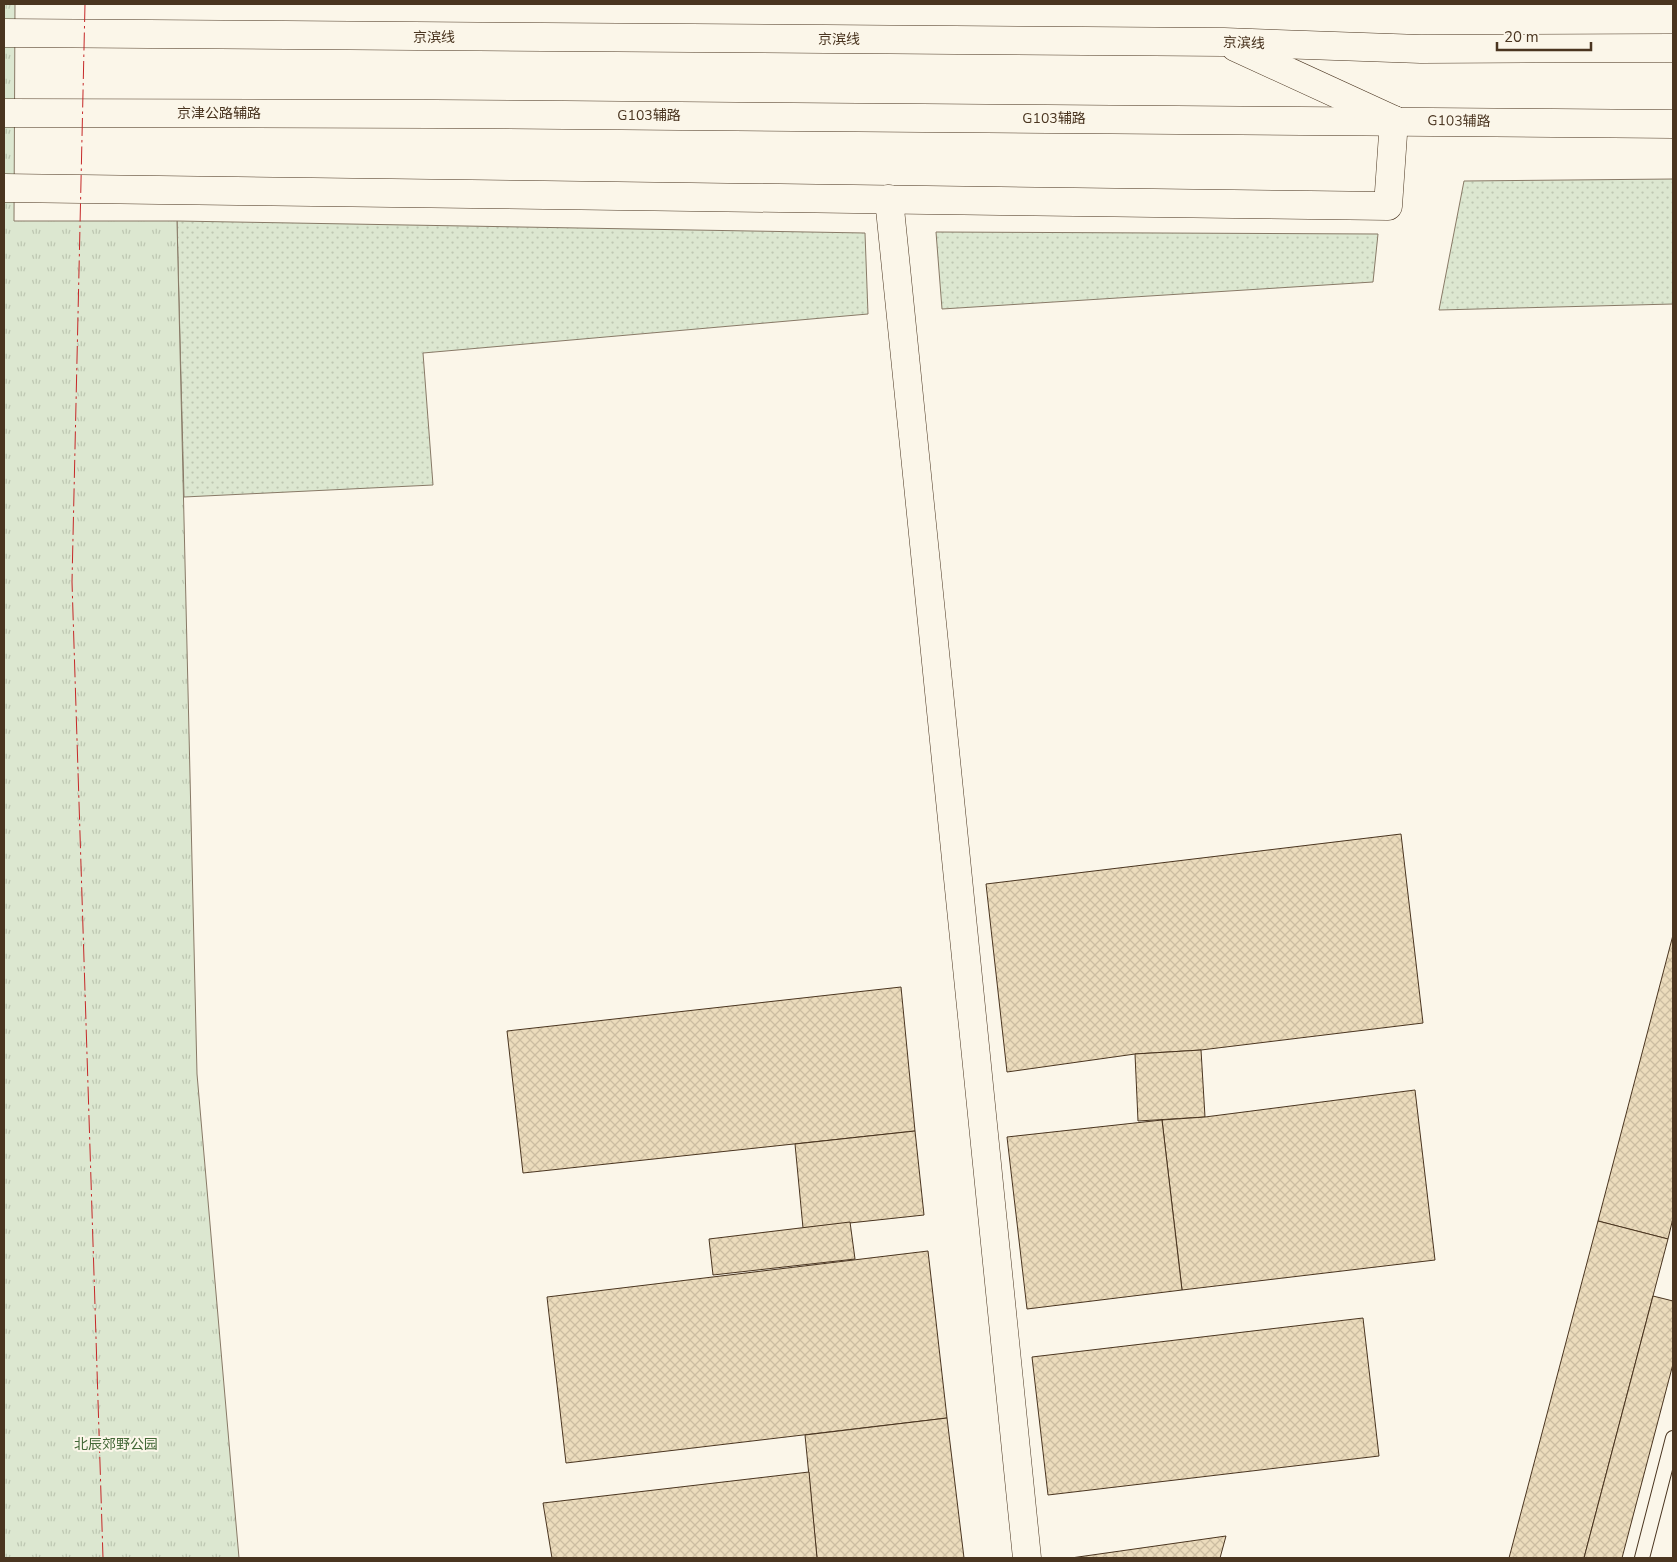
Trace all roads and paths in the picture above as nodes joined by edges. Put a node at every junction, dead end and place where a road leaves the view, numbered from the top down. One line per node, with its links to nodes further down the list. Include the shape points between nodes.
1 (4, 33): 2 (main road, 京滨线)
2 (1224, 42): 3 (main road, 京滨线, via 1421,49); 6 (main road)
3 (1673, 48)
4 (4, 113): 5 (main road, 京津公路辅路)
5 (434, 114): 6 (main road, G103辅路)
6 (1394, 120): 7 (main road, G103辅路); 9 (main road, via 1388,206)
7 (1673, 124)
8 (4, 188): 9 (main road)
9 (889, 199): 11 (main road)
10 (1673, 1438): 12 (lane)
11 (1026, 1558)
12 (1642, 1558)

